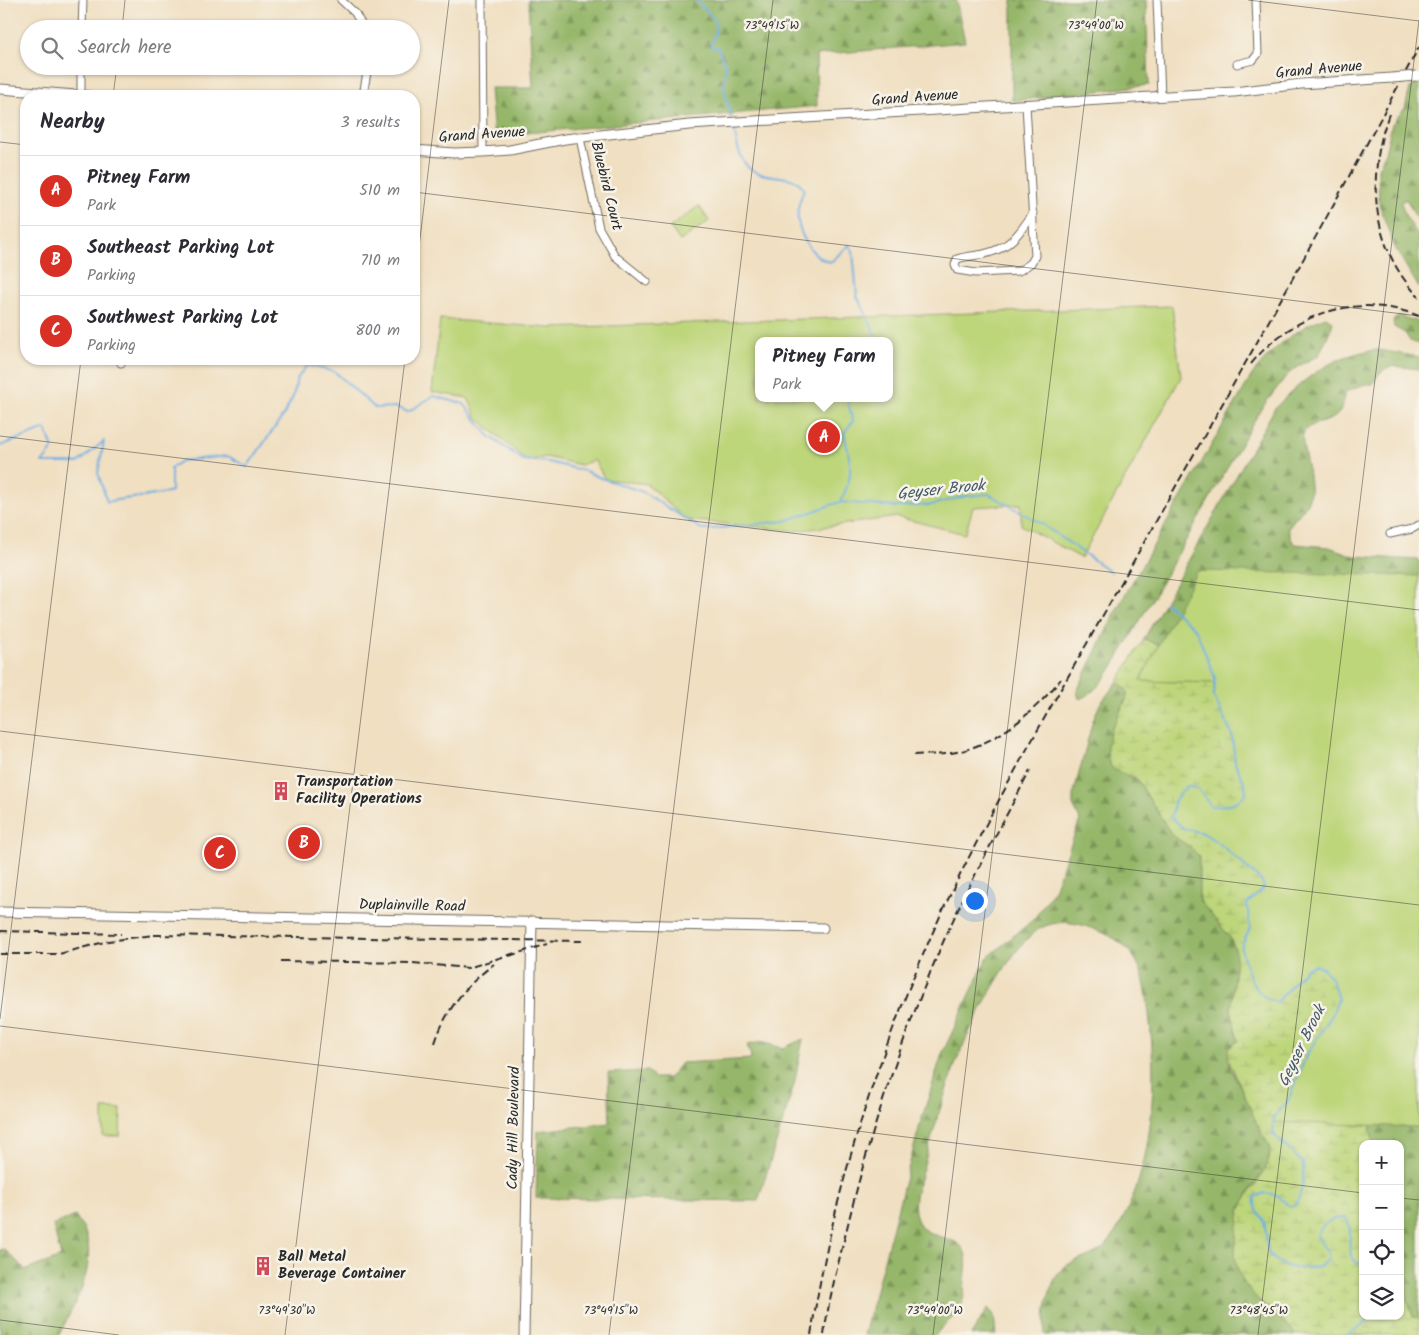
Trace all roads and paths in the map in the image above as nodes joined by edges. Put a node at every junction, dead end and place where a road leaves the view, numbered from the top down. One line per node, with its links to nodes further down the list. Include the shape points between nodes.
1 (82, 0): 6 (street)
2 (341, 0): 7 (street)
3 (482, 0): 20 (street)
4 (1156, 0): 16 (street)
5 (1256, 0): 8 (street, via 1258,54 1253,60)
6 (82, 20)
7 (359, 20)
8 (1238, 64)
9 (82, 75): 13 (street)
10 (366, 75): 14 (street)
11 (1418, 76): 16 (street, Grand Avenue, bridge)
12 (0, 89): 15 (street)
13 (84, 90)
14 (364, 90)
15 (20, 91)
16 (1161, 96): 17 (street, Grand Avenue)
17 (1026, 104): 18 (street, Grand Avenue, via 689,125); 21 (street)
18 (580, 138): 20 (street, Grand Avenue); 22 (street, Bluebird Court, via 599,228 614,256)
19 (420, 151): 20 (street, Grand Avenue)
20 (483, 152)
21 (1033, 213): 21 (street, via 1035,256 1025,269 976,274 957,270 957,259 986,254 1007,245 1016,238)
22 (647, 282)
23 (1419, 525): 24 (street)
24 (1390, 534)
25 (0, 912): 26 (street, Duplainville Road)
26 (532, 921): 27 (street, Duplainville Road); 28 (street, Cady Hill Boulevard)
27 (823, 928)
28 (524, 1335)

